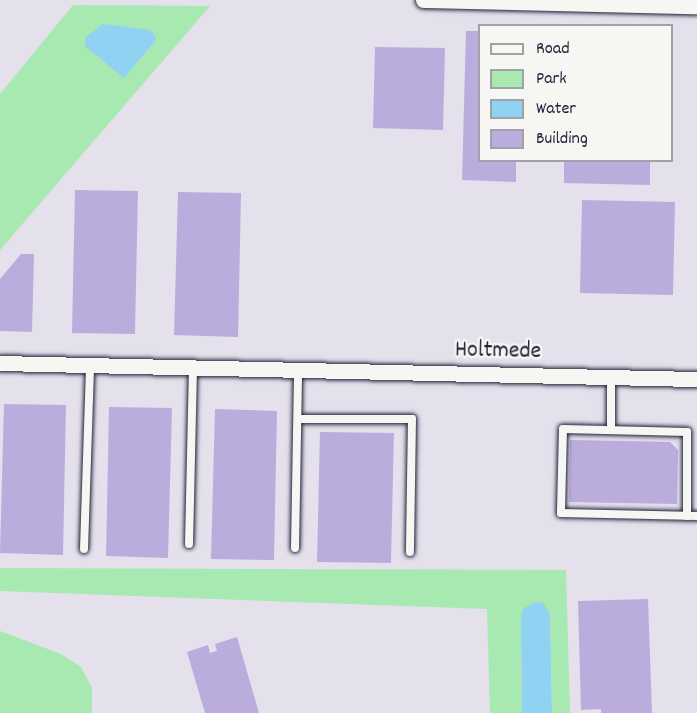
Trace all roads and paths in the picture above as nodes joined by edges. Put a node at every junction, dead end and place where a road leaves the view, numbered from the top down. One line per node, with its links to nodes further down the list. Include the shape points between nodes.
1 (423, 0): 2 (street)
2 (697, 6)
3 (0, 363): 4 (street, Holtmede)
4 (90, 365): 5 (street, Holtmede); 15 (lane)
5 (194, 368): 6 (street, Holtmede); 13 (lane)
6 (298, 370): 7 (street, Holtmede); 9 (lane)
7 (611, 377): 8 (street, Holtmede); 10 (lane)
8 (697, 379)
9 (298, 419): 14 (lane); 16 (lane, via 412,419)
10 (611, 430): 11 (lane, via 687,432); 11 (lane, via 563,429 561,513)
11 (687, 516): 12 (lane)
12 (697, 516)
13 (189, 544)
14 (295, 548)
15 (84, 549)
16 (410, 552)

